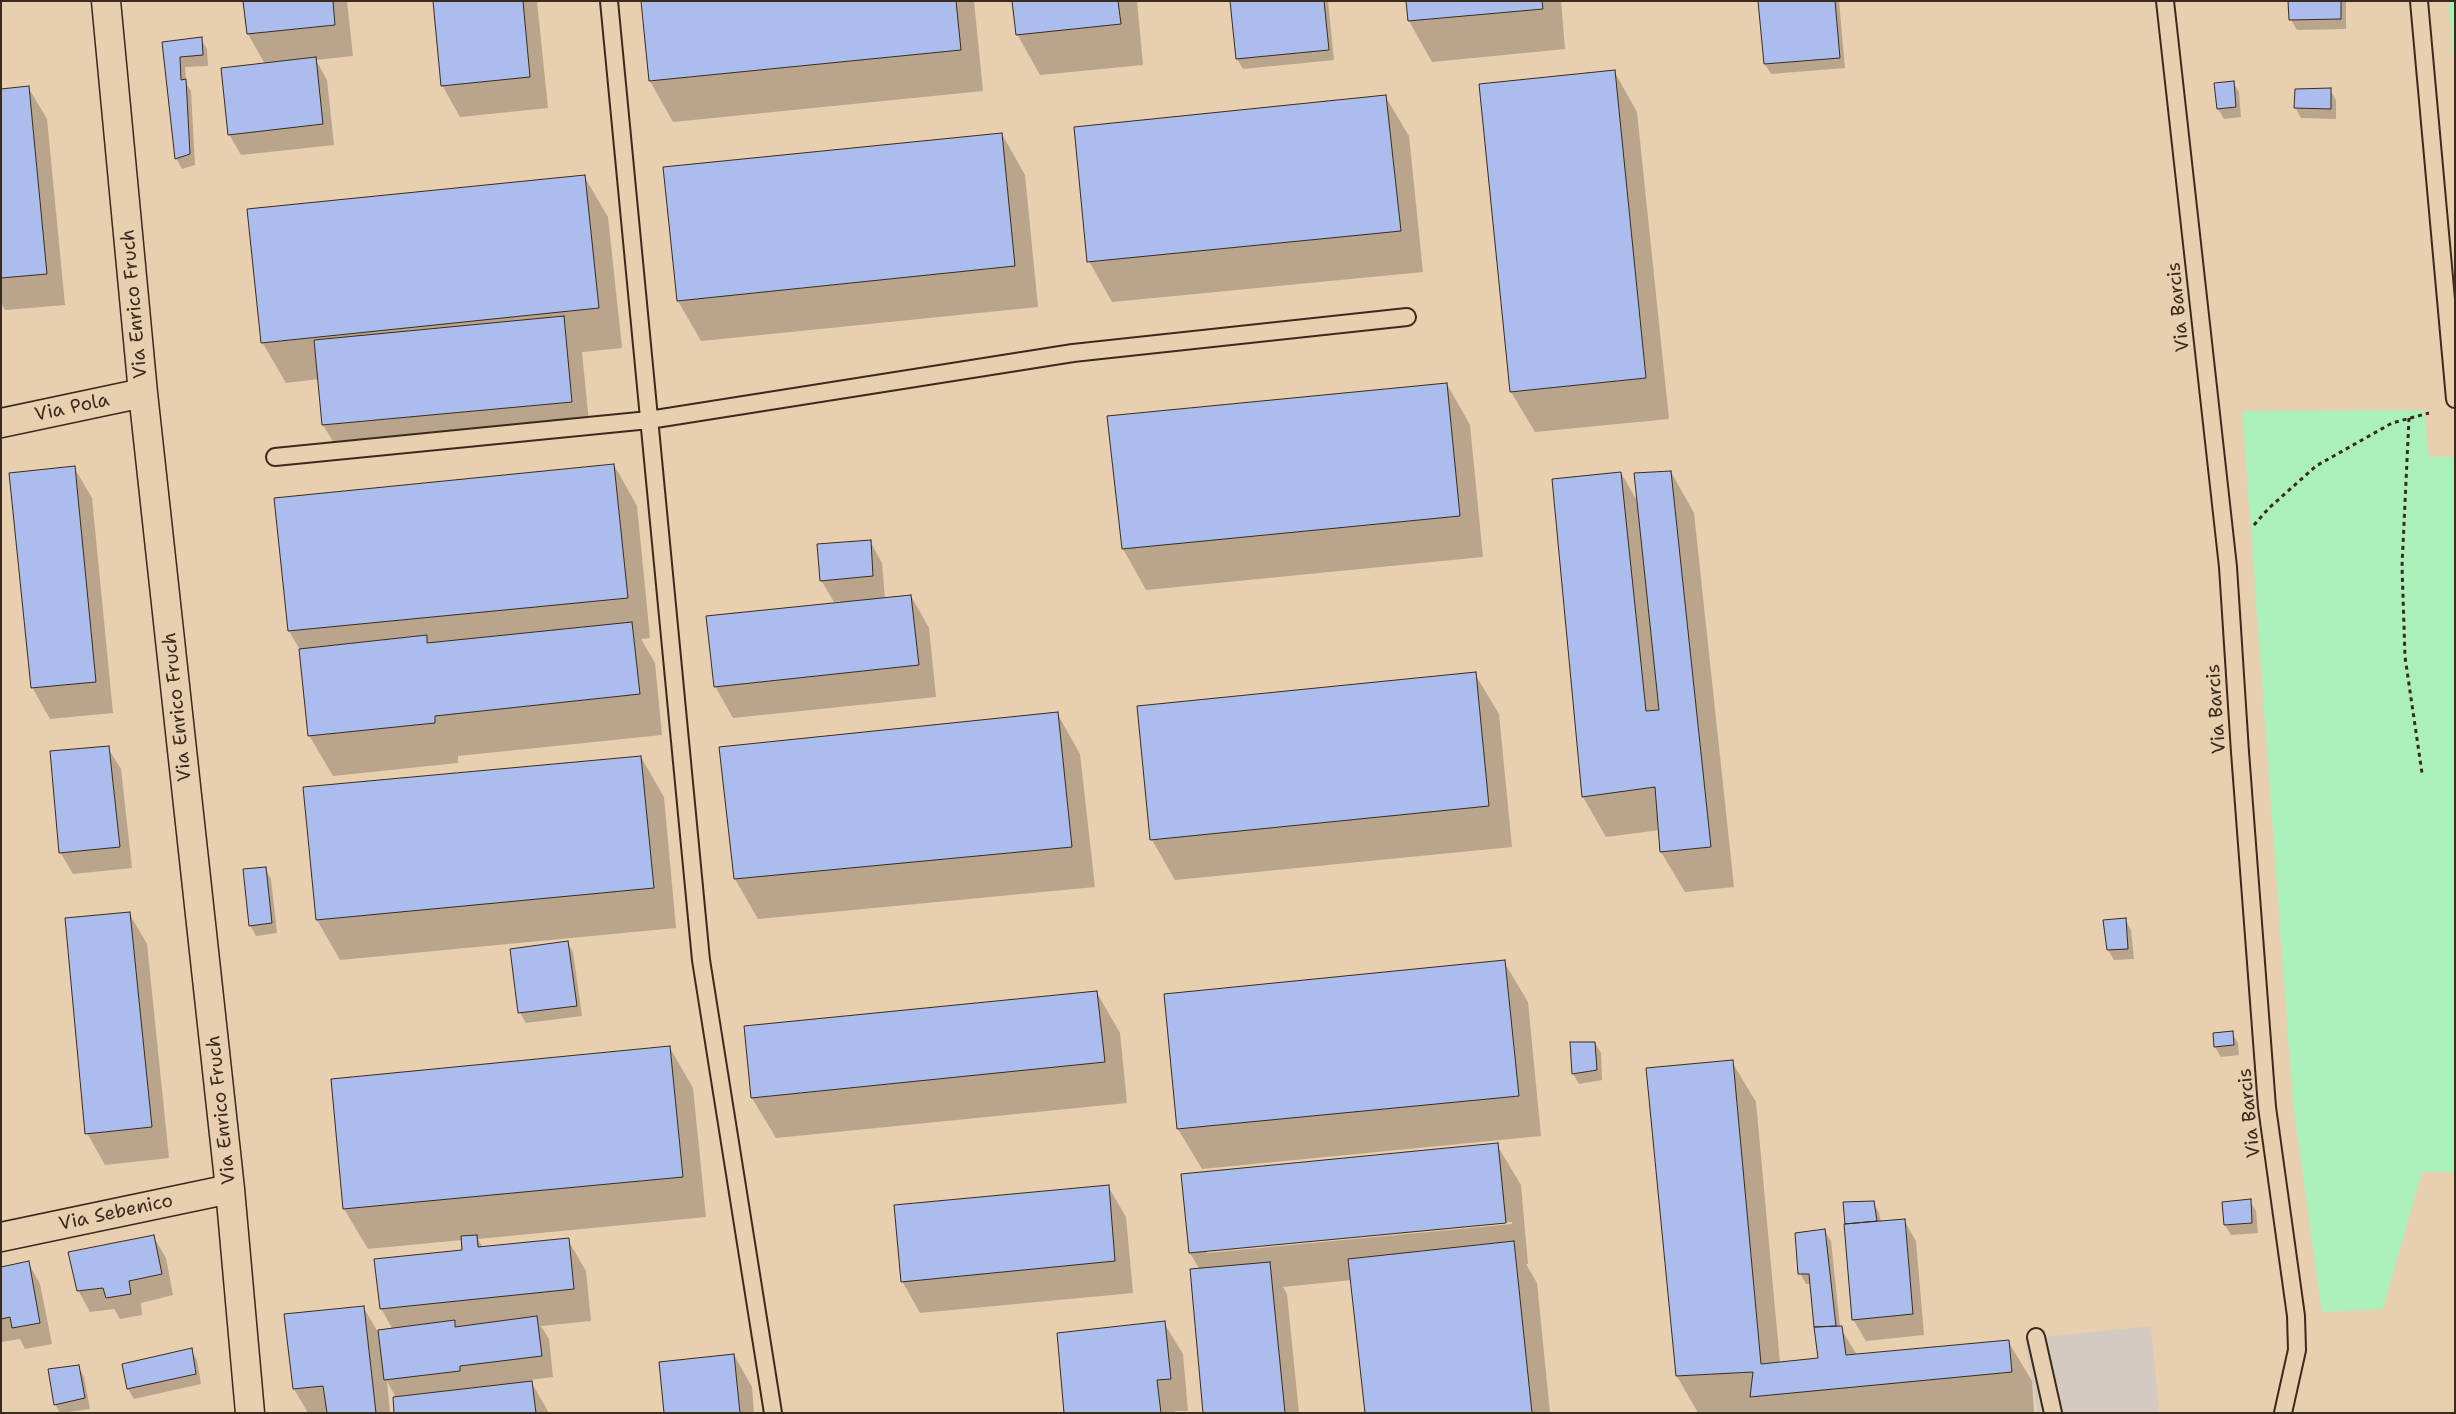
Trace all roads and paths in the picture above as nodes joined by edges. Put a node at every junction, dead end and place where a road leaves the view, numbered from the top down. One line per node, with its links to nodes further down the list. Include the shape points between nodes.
1 (106, 1): 7 (street, Via Enrico Fruch)
2 (609, 1): 11 (lane)
3 (2165, 1): 14 (lane, Via Barcis)
4 (2419, 1): 5 (lane)
5 (2450, 296): 8 (lane)
6 (1408, 318): 11 (lane, via 1073,353)
7 (143, 393): 12 (street, Via Pola); 16 (street, Via Enrico Fruch)
8 (2455, 399)
9 (2432, 412): 10 (path)
10 (2409, 418): 14 (path, via 2392,423 2316,466 2269,508 2249,532); 15 (path, via 2402,566 2405,658)
11 (649, 420): 13 (lane); 20 (lane, via 701,960)
12 (1, 423)
13 (275, 458)
14 (2228, 567): 22 (lane, Via Barcis, via 2267,1107 2296,1316 2297,1350)
15 (2422, 773)
16 (230, 1189): 17 (street, Via Sebenico); 19 (street, Via Enrico Fruch)
17 (1, 1237)
18 (2036, 1337): 21 (lane)
19 (250, 1413)
20 (773, 1413)
21 (2053, 1413)
22 (2283, 1413)

